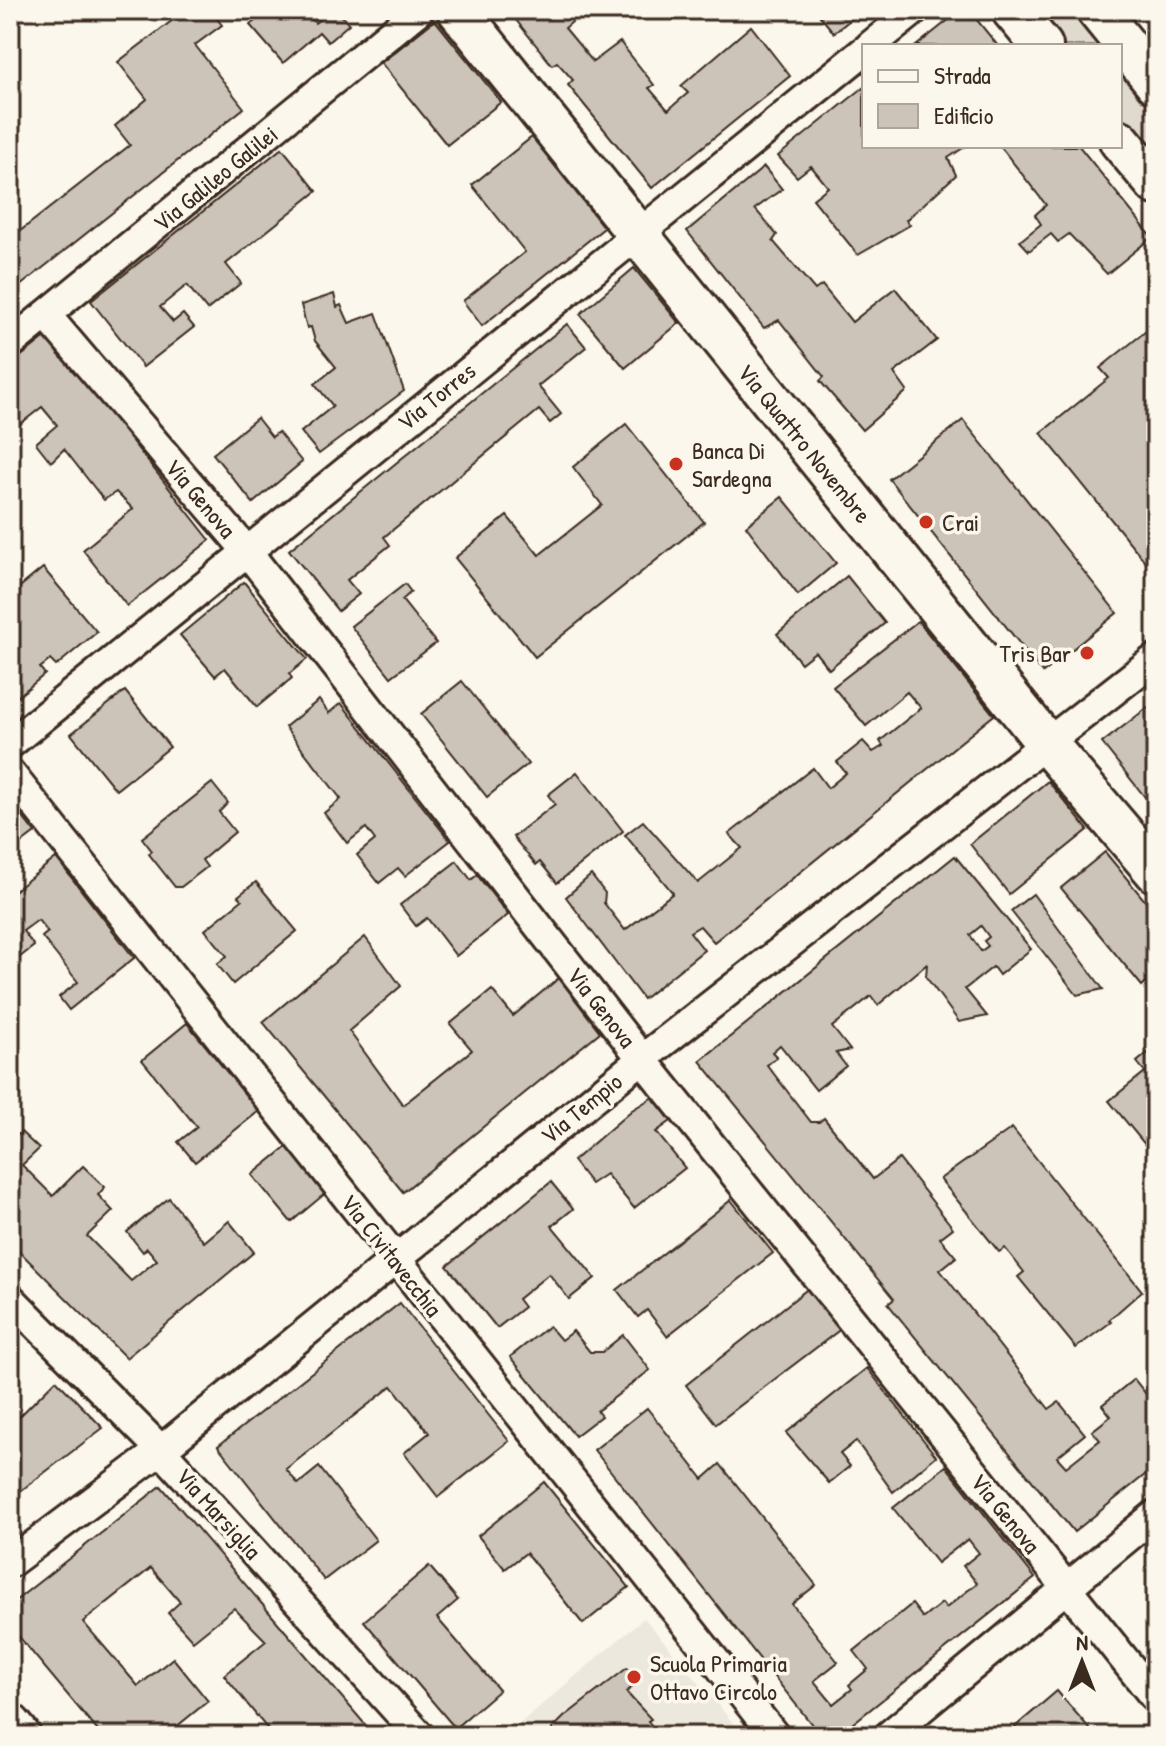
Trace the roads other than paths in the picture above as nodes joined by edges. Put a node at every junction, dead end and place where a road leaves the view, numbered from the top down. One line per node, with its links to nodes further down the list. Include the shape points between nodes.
1 (419, 10): 13 (street, Via Galileo Galilei)
2 (458, 10): 12 (street, Via Quattro Novembre)
3 (915, 10): 6 (street)
4 (1012, 10): 7 (street)
5 (1097, 10): 9 (street)
6 (872, 44)
7 (1040, 44)
8 (862, 53): 12 (street, Via Torres)
9 (1156, 83)
10 (1122, 143): 11 (street)
11 (1156, 184)
12 (639, 232): 15 (street, Via Torres); 18 (street, Via Quattro Novembre)
13 (47, 316): 14 (street, Via Galileo Galilei); 15 (street, Via Genova)
14 (10, 344)
15 (246, 550): 17 (street, Via Torres); 21 (street, Via Genova)
16 (1156, 658): 18 (street, Via Tempio)
17 (10, 744)
18 (1048, 745): 20 (street, Via Quattro Novembre); 21 (street, Via Tempio)
19 (10, 773): 22 (street, Via Civitavecchia)
20 (1156, 872)
21 (642, 1059): 22 (street, Via Tempio); 27 (street, Via Genova)
22 (394, 1259): 24 (street, Via Tempio); 32 (street, Via Civitavecchia)
23 (10, 1298): 24 (street, Via Marsiglia)
24 (161, 1450): 26 (street, Via Tempio); 31 (street, Via Marsiglia)
25 (1156, 1514): 27 (street)
26 (10, 1563)
27 (1065, 1587): 28 (street, Via Genova); 33 (street)
28 (1156, 1699)
29 (10, 1724): 30 (street)
30 (20, 1736)
31 (420, 1736)
32 (775, 1736)
33 (888, 1736)

